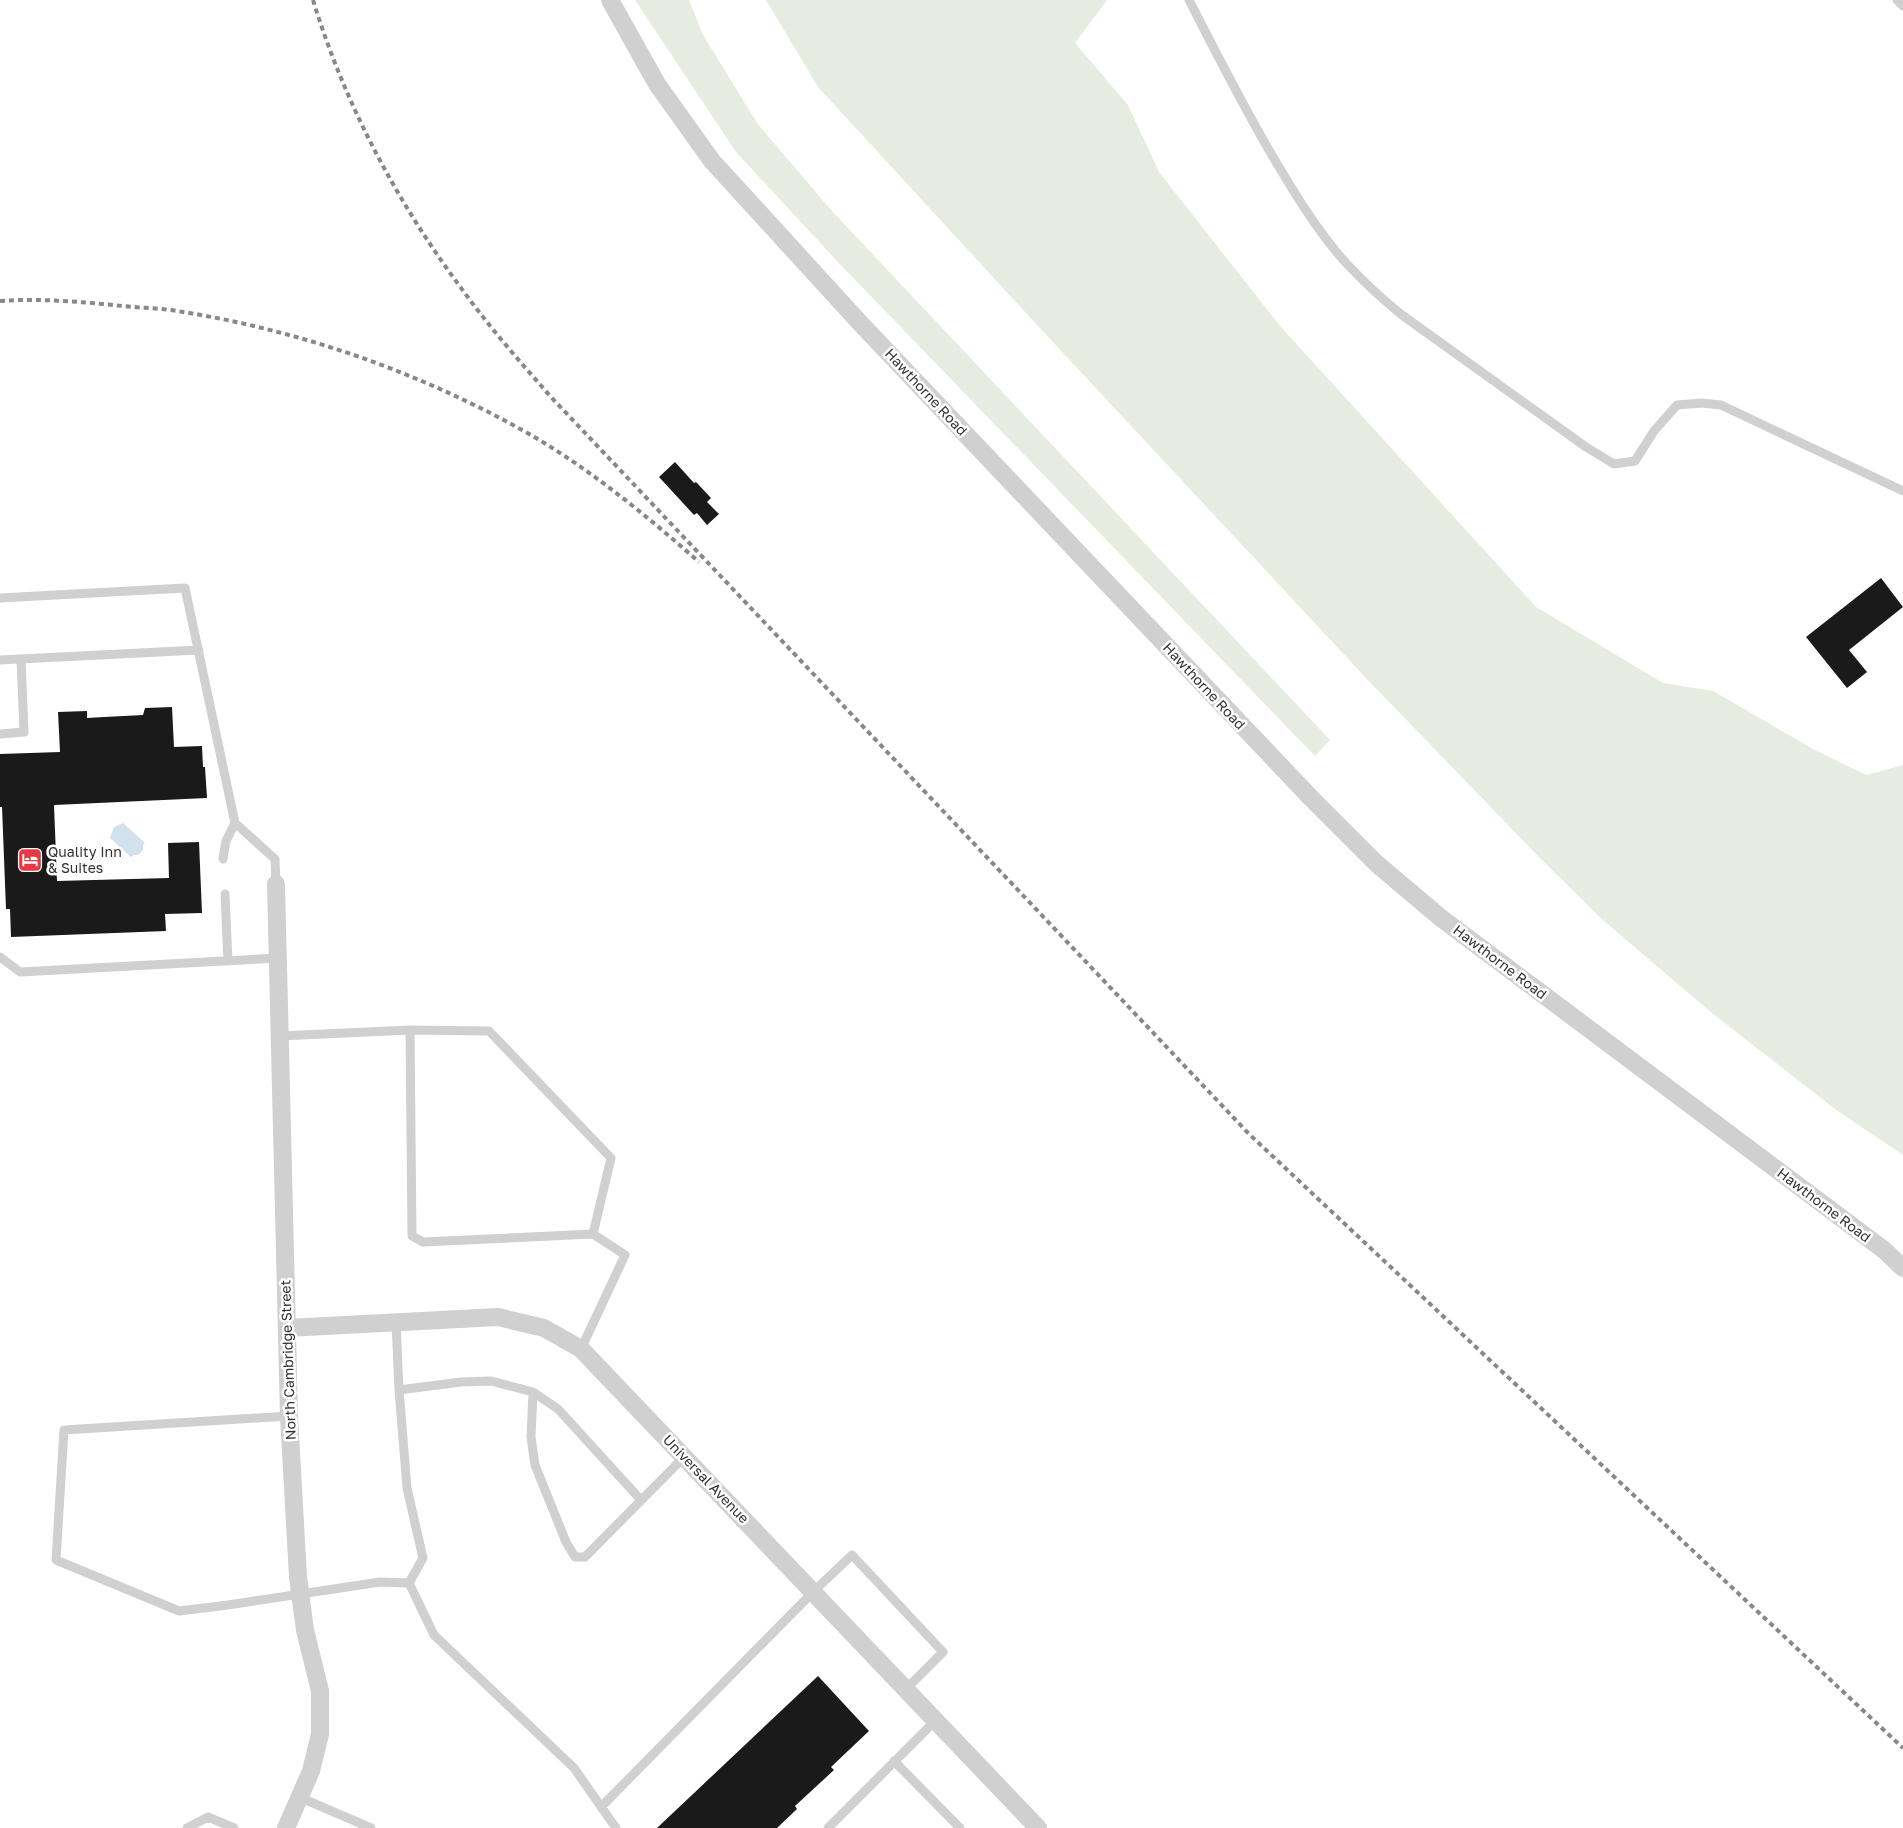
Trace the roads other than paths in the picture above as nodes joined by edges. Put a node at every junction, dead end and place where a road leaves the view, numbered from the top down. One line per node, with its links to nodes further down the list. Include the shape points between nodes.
1 (610, 0): 21 (street, Hawthorne Road, via 657,84 712,161 888,352 1297,784 1377,864 1441,918 1876,1244)
2 (1189, 0): 5 (lane, via 1226,73 1290,185 1345,262 1373,292 1402,315 1586,447 1614,464 1635,461 1654,431 1677,405 1721,405)
3 (1897, 0): 4 (lane)
4 (1903, 6)
5 (1903, 491)
6 (0, 598): 7 (lane, via 185,588)
7 (199, 650): 8 (lane); 11 (lane)
8 (21, 659): 9 (lane); 10 (lane, via 24,732)
9 (0, 660)
10 (0, 734)
11 (235, 823): 12 (lane, via 226,841); 13 (lane, via 275,858)
12 (223, 859)
13 (276, 884): 16 (street, North Cambridge Street)
14 (225, 894): 17 (lane)
15 (0, 956): 17 (lane, via 20,972)
16 (278, 958): 17 (lane); 19 (street, North Cambridge Street)
17 (228, 960)
18 (410, 1030): 19 (lane); 20 (lane, via 489,1031 611,1158); 20 (lane, via 412,1236 423,1242)
19 (280, 1036): 23 (street, North Cambridge Street)
20 (593, 1234): 24 (lane, via 625,1255)
21 (1903, 1268)
22 (396, 1322): 23 (street, Universal Avenue); 24 (street, Universal Avenue, via 498,1317 544,1328); 25 (lane)
23 (287, 1328): 27 (street, North Cambridge Street)
24 (581, 1349): 28 (street, Universal Avenue)
25 (399, 1390): 26 (lane, via 491,1381); 30 (lane, via 407,1488 423,1558)
26 (533, 1392): 29 (lane, via 558,1409); 29 (lane, via 531,1437 535,1465 575,1557 585,1557)
27 (289, 1416): 32 (street, North Cambridge Street); 32 (lane, via 64,1430 56,1560 179,1611)
28 (685, 1456): 29 (lane); 31 (street, Universal Avenue)
29 (641, 1500)
30 (409, 1583): 32 (lane, via 380,1582); 37 (lane, via 434,1635 574,1768)
31 (813, 1592): 33 (street, Universal Avenue); 33 (lane, via 852,1555 944,1652); 37 (lane)
32 (300, 1595): 36 (street, North Cambridge Street, via 320,1692 320,1734)
33 (906, 1689): 34 (street, Universal Avenue)
34 (936, 1720): 35 (lane); 45 (street, Universal Avenue)
35 (894, 1761): 43 (lane); 44 (lane)
36 (300, 1797): 40 (street, North Cambridge Street); 41 (lane)
37 (602, 1807): 42 (lane)
38 (187, 1828): 39 (lane, via 208,1817)
39 (234, 1828)
40 (286, 1828)
41 (371, 1828)
42 (616, 1828)
43 (828, 1828)
44 (960, 1828)
45 (1038, 1828)

